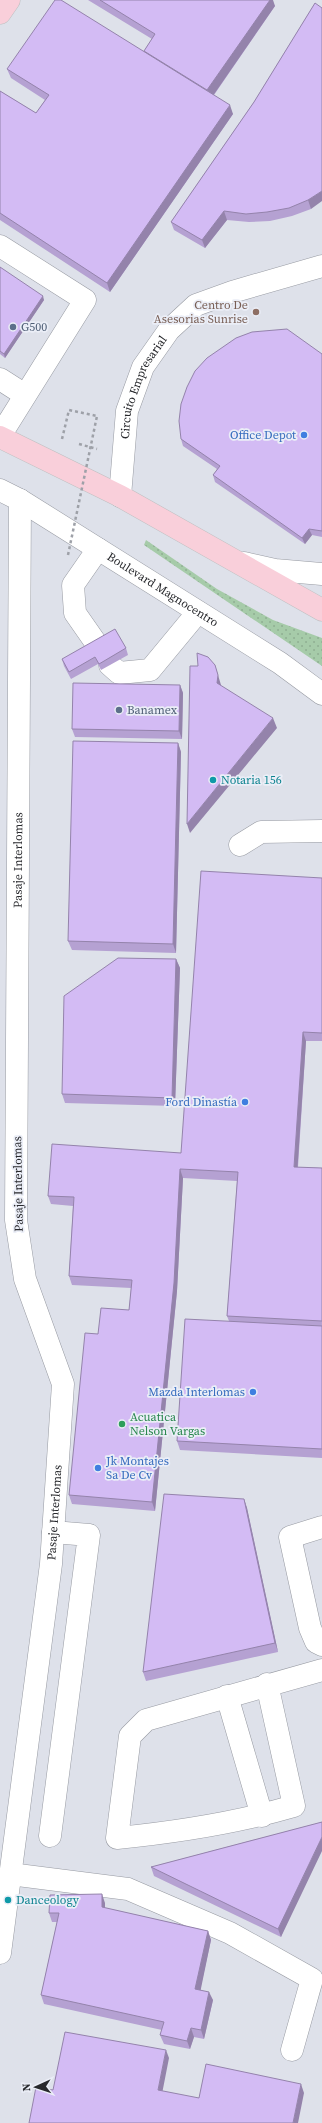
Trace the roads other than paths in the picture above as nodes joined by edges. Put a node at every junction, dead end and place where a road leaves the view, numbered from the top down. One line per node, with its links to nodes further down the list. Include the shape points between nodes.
1 (9, 0): 2 (main road)
2 (0, 14)
3 (0, 246): 6 (street, via 85,300)
4 (322, 266): 9 (street, Circuito Empresarial, via 196,305 168,330 143,367 127,411)
5 (0, 379): 6 (street)
6 (25, 395): 7 (street)
7 (0, 436): 9 (main road)
8 (0, 490): 10 (street, Boulevard Magnocentro)
9 (120, 496): 12 (main road)
10 (20, 500): 11 (street, Boulevard Magnocentro); 22 (street, Pasaje Interlomas, via 16,1220 25,1279 63,1384)
11 (98, 549): 15 (street, Boulevard Magnocentro); 16 (street, via 73,585 75,613)
12 (239, 562): 13 (street, via 275,570); 14 (main road)
13 (322, 574)
14 (322, 610)
15 (198, 612): 17 (street, via 150,670 119,673); 18 (street, Boulevard Magnocentro, via 280,663)
16 (98, 646)
17 (110, 665)
18 (322, 694)
19 (322, 831): 20 (street, via 261,832)
20 (240, 845)
21 (322, 1527): 23 (street, via 290,1537 310,1628 316,1642)
22 (53, 1532): 28 (street, via 89,1535); 29 (street, Pasaje Interlomas, via 51,1564)
23 (322, 1645)
24 (322, 1670): 25 (street)
25 (267, 1684): 26 (street); 27 (street, via 294,1806)
26 (227, 1696): 27 (street); 27 (street, via 146,1720 130,1736 117,1838 173,1832)
27 (262, 1816)
28 (50, 1836)
29 (10, 1874): 30 (street, Pasaje Interlomas); 31 (street, via 128,1889 230,1933 312,1979)
30 (0, 1953)
31 (292, 2050)

